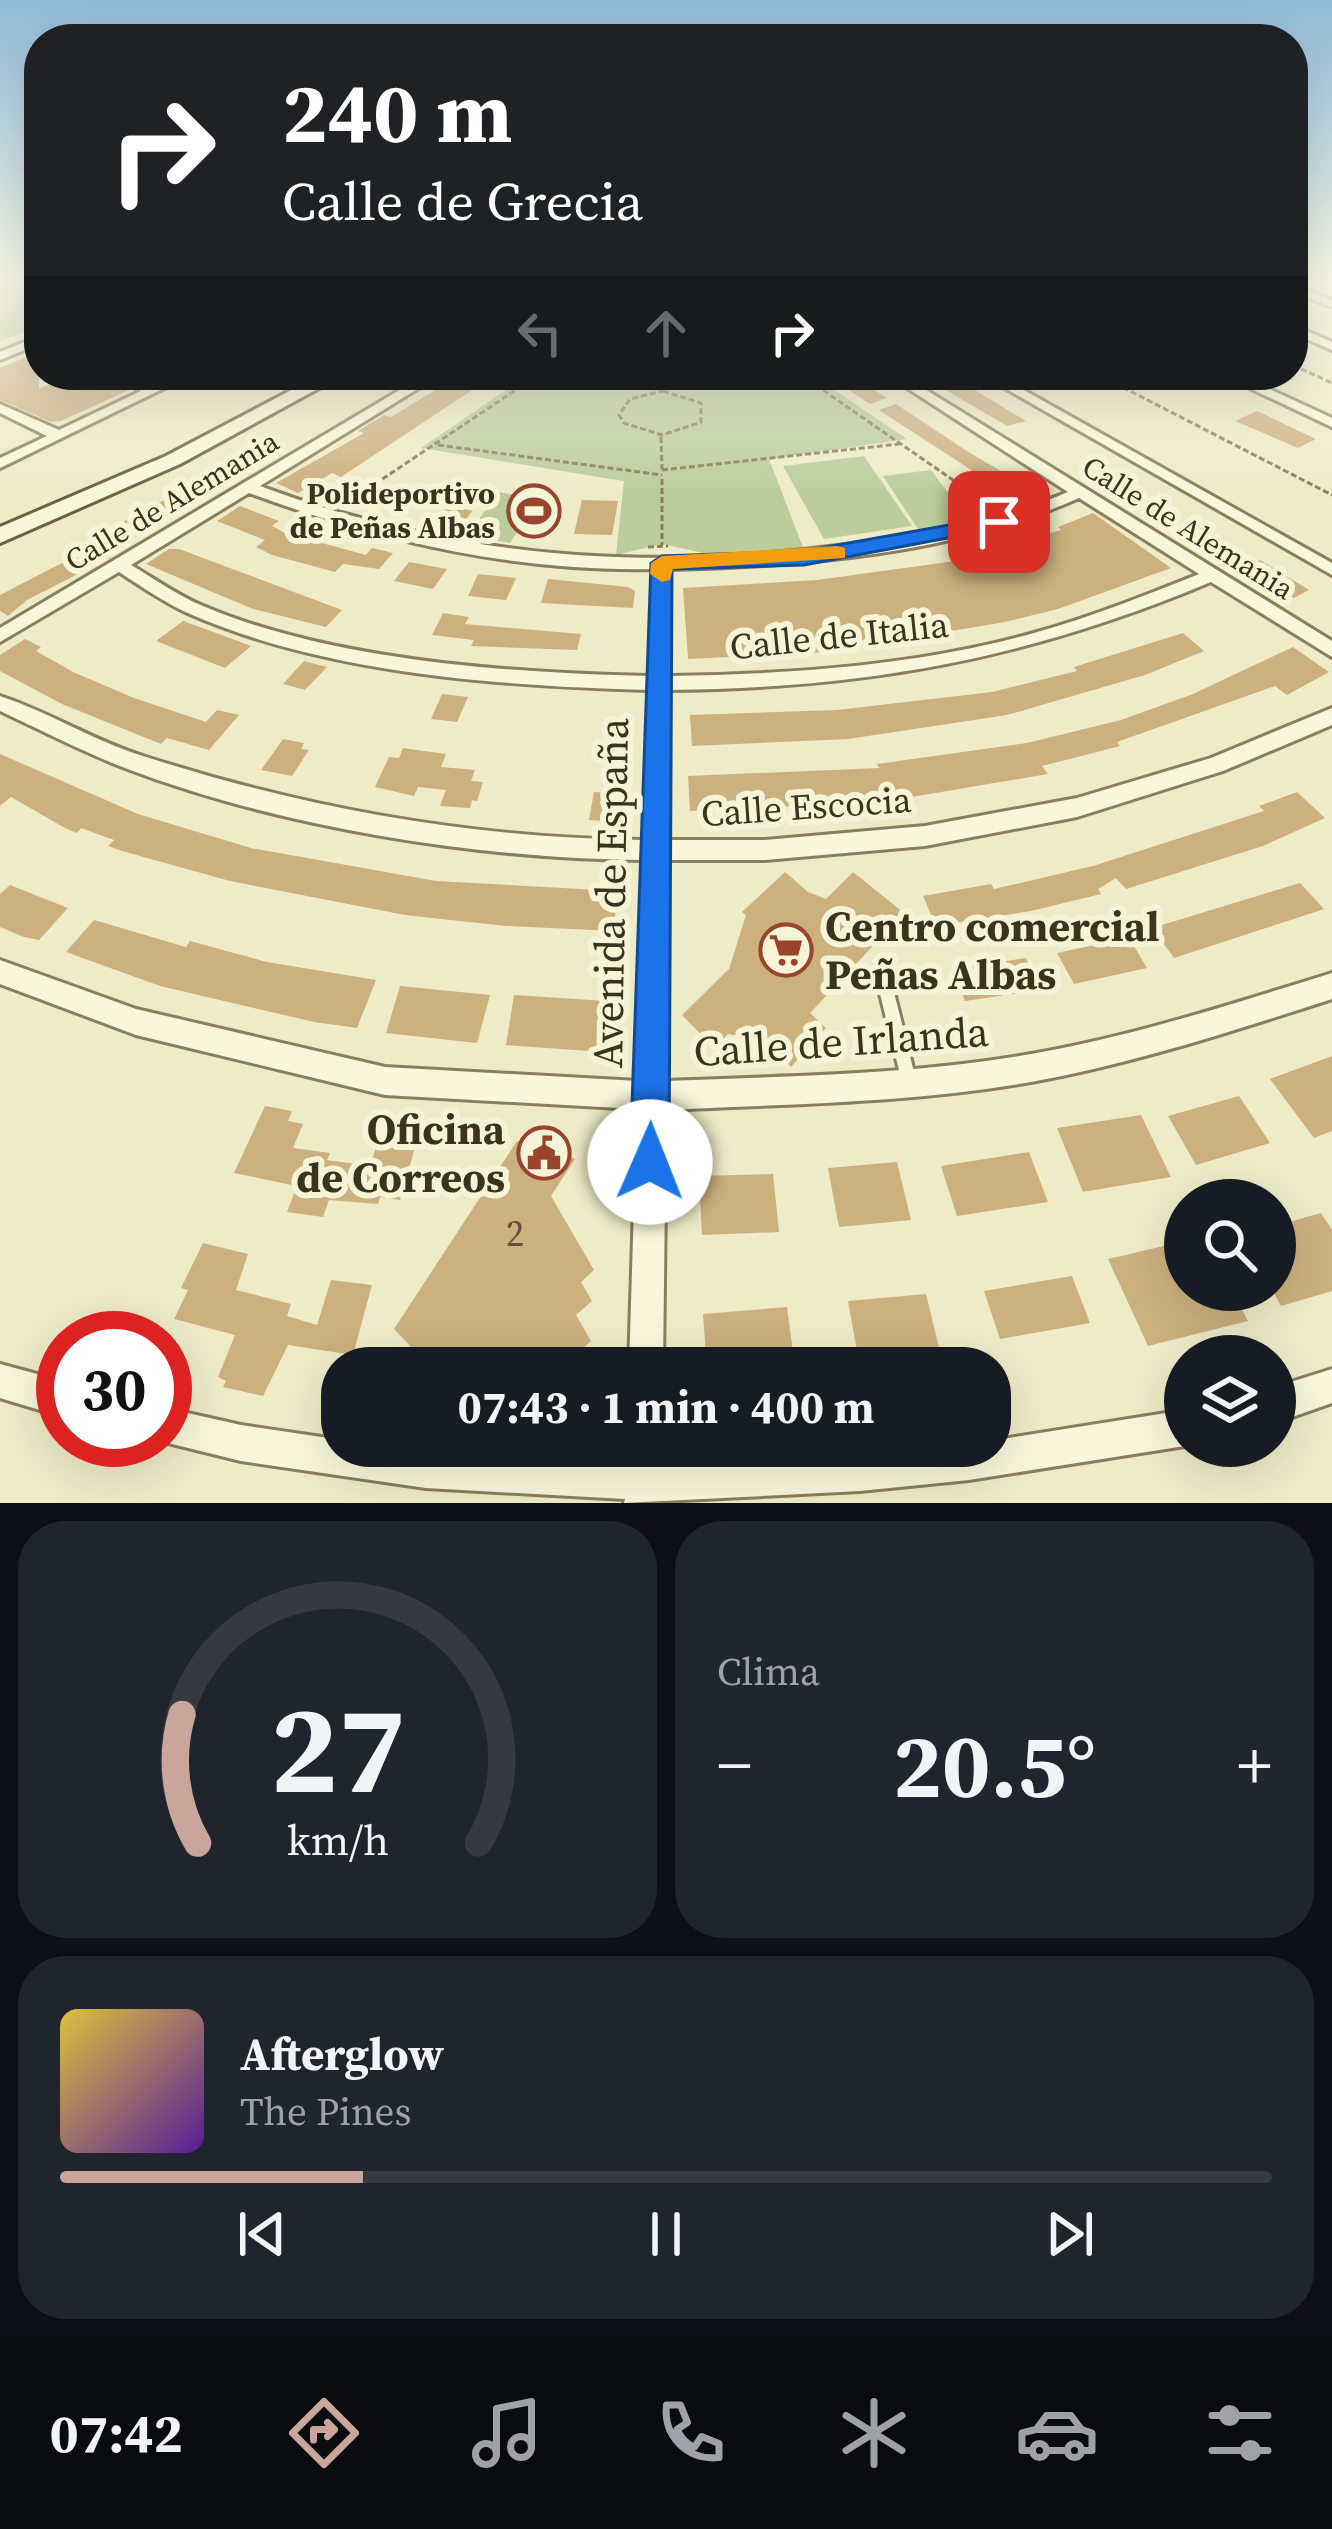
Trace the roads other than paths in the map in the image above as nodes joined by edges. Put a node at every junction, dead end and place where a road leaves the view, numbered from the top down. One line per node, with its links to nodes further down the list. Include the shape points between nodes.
1 (286, 390): 14 (main road)
2 (306, 390): 15 (main road, via 173,460)
3 (409, 390): 12 (street, Calle de Alemania)
4 (917, 390): 13 (street, Calle de Alemania)
5 (1014, 390): 18 (street)
6 (1260, 390): 9 (street)
7 (152, 391): 10 (street)
8 (0, 408): 10 (street)
9 (1332, 423)
10 (57, 436): 11 (street)
11 (0, 464)
12 (248, 487): 16 (street, via 347,523 454,547 569,560); 17 (street, Calle de Alemania)
13 (1080, 492): 16 (street, via 999,522 804,558); 19 (street, Calle de Alemania)
14 (0, 525)
15 (0, 536)
16 (662, 554): 22 (street, Avenida de España)
17 (119, 565): 20 (street, Calle de Alemania); 22 (street, Calle de Italia, via 193,609 262,634 529,679)
18 (1332, 570)
19 (1213, 575): 21 (street, Calle de Alemania); 22 (street, Calle de Italia, via 1022,645 868,672)
20 (0, 636)
21 (1332, 650)
22 (658, 682): 25 (street, Avenida de España)
23 (0, 703): 25 (street, Calle Escocia, via 130,765 292,809 458,837)
24 (1332, 716): 25 (street, Calle Escocia, via 1180,779 1061,815 886,840 735,852)
25 (655, 849): 30 (street, Avenida de España)
26 (880, 969): 29 (lane)
27 (0, 972): 30 (street, Calle de Irlanda, via 136,1022 385,1081)
28 (1332, 986): 29 (street, Calle de Irlanda, via 1162,1040)
29 (910, 1084): 30 (street, Calle de Irlanda)
30 (651, 1096): 31 (street, Avenida de España)
31 (646, 1347)
32 (0, 1382): 34 (street)
33 (1332, 1386): 35 (street)
34 (36, 1392)
35 (1296, 1398)
36 (192, 1431): 38 (street, via 410,1470 562,1482)
37 (1164, 1431): 38 (street, via 913,1470)
38 (644, 1477)

